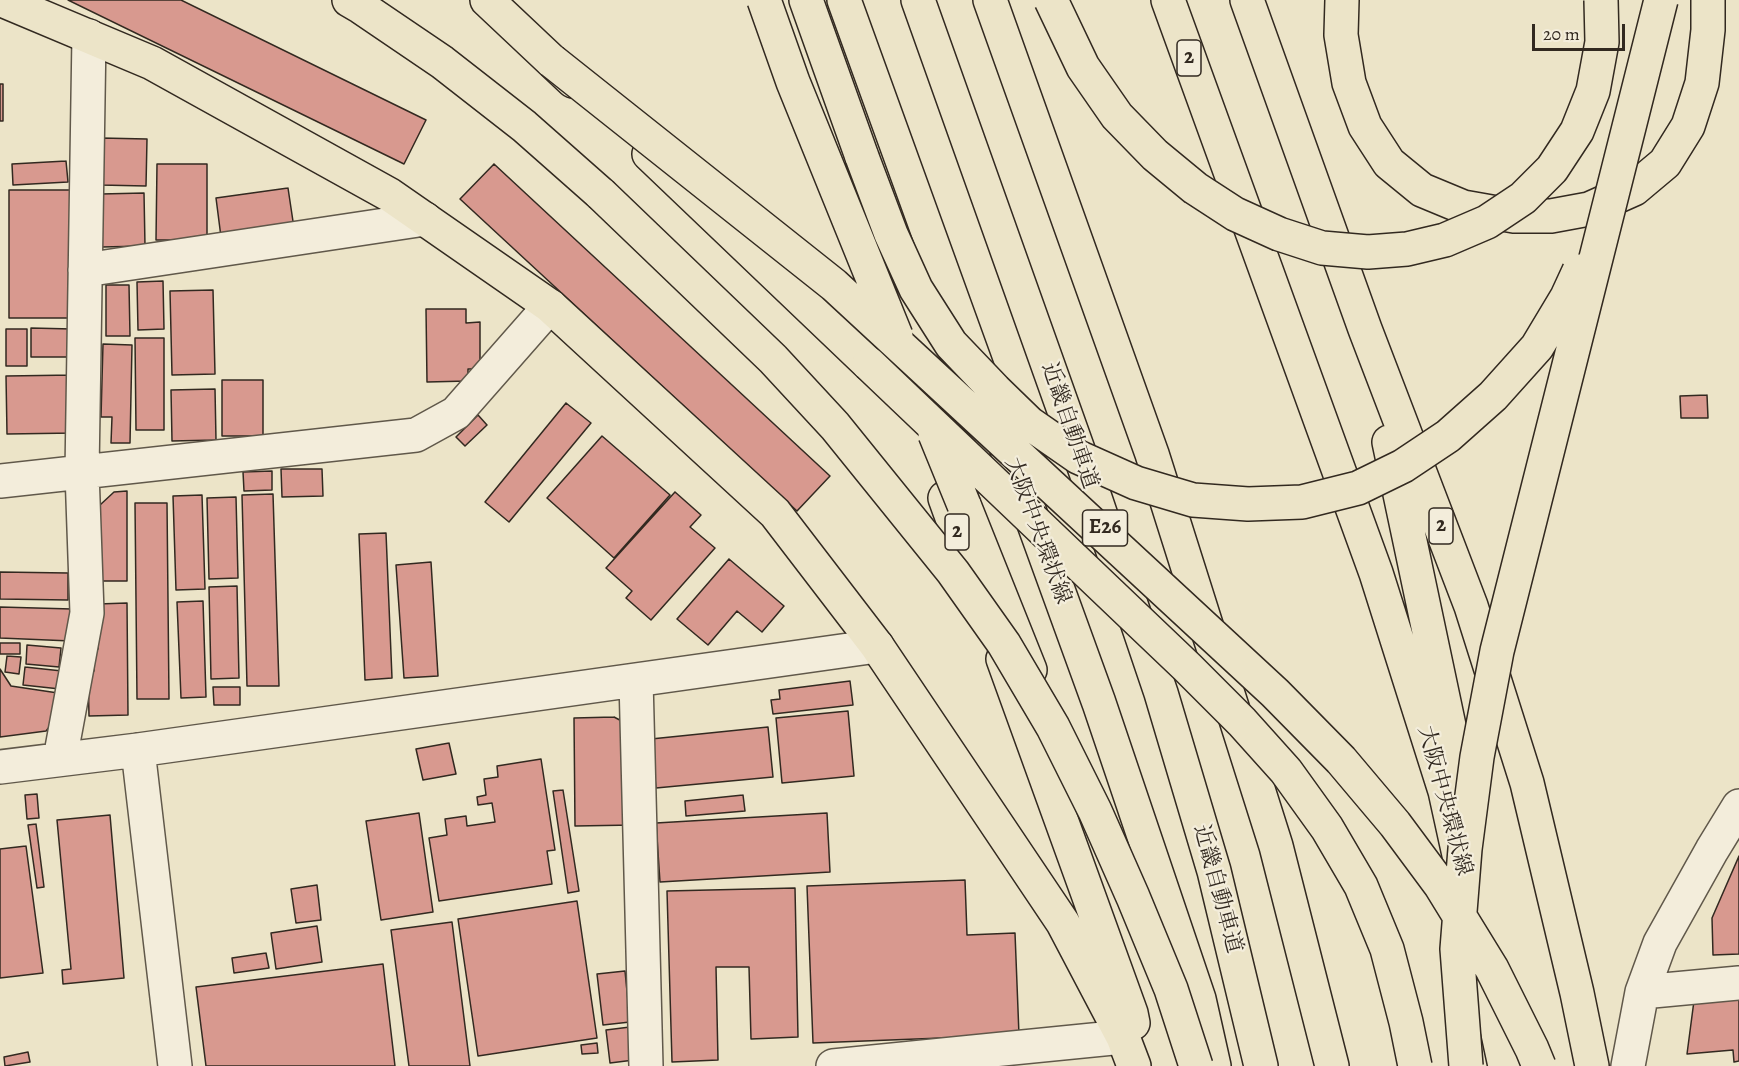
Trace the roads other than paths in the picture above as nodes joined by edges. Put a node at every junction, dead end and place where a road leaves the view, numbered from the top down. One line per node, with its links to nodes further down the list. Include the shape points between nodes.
1 (3, 0): 16 (main road)
2 (349, 0): 27 (main road, bridge, via 442,62 524,126 773,359 843,435 953,572 1004,644)
3 (487, 0): 17 (main road)
4 (764, 0): 27 (main road, bridge); 39 (main road, 2, via 1131,1013)
5 (806, 0): 18 (main road, bridge, via 891,234 916,289 951,344 1029,423 1078,457 1136,483 1193,500 1302,502 1358,488 1403,466 1448,436 1493,396 1537,347 1568,297 1588,254)
6 (844, 0): 41 (main road, 大阪中央環状線, via 1100,703 1199,999)
7 (918, 0): 42 (main road, 近畿自動車道 / E26, bridge, via 1161,693 1214,871)
8 (990, 0): 43 (main road, bridge, via 1152,454 1276,846)
9 (1051, 0): 13 (main road, bridge, via 1083,67 1117,116 1195,188 1235,214 1279,234 1322,248 1368,252 1407,249 1445,240 1487,222 1523,198 1552,169 1576,131 1593,91 1602,42)
10 (1168, 0): 31 (main road, 大阪中央環状線 / 2, via 1376,573)
11 (1247, 0): 22 (main road, 2)
12 (1342, 0): 15 (main road, bridge, via 1341,35 1349,83 1365,126 1389,163 1422,190 1463,207 1514,216 1551,216 1589,209 1634,189 1665,163 1688,126 1702,83)
13 (1600, 0)
14 (1661, 0): 18 (main road, bridge)
15 (1708, 0)
16 (88, 36): 19 (main road, via 152,63 390,195); 20 (street)
17 (552, 62): 44 (main road, bridge, via 1187,667 1286,771 1327,828 1361,886 1387,949); 47 (main road, bridge, via 834,285 1275,693 1341,760 1441,886 1492,969)
18 (1617, 174): 45 (main road, bridge, via 1497,651 1477,757 1458,949)
19 (425, 219): 20 (street); 21 (main road)
20 (85, 270): 23 (street)
21 (550, 306): 23 (street, via 456,413 416,435); 25 (main road, via 775,513)
22 (1365, 329): 31 (main road, via 1452,740); 48 (main road, 2, via 1472,606 1527,783)
23 (82, 472): 24 (street); 29 (street, via 87,613)
24 (0, 481)
25 (877, 646): 26 (street); 35 (main road, via 1063,923)
26 (636, 680): 28 (street); 37 (street)
27 (1053, 727): 40 (main road, bridge, via 1133,897 1171,989)
28 (138, 750): 29 (street); 36 (street)
29 (60, 759): 30 (street)
30 (0, 767)
31 (1445, 790): 46 (main road, 大阪中央環状線 / 2)
32 (1739, 806): 34 (street, via 1660,943)
33 (1739, 983): 34 (street)
34 (1642, 992): 49 (street)
35 (1129, 1052): 38 (street)
36 (175, 1066)
37 (646, 1066)
38 (833, 1066)
39 (1142, 1066)
40 (1196, 1066)
41 (1214, 1066)
42 (1261, 1066)
43 (1332, 1066)
44 (1415, 1066)
45 (1466, 1066)
46 (1505, 1066)
47 (1539, 1066)
48 (1592, 1066)
49 (1629, 1066)

